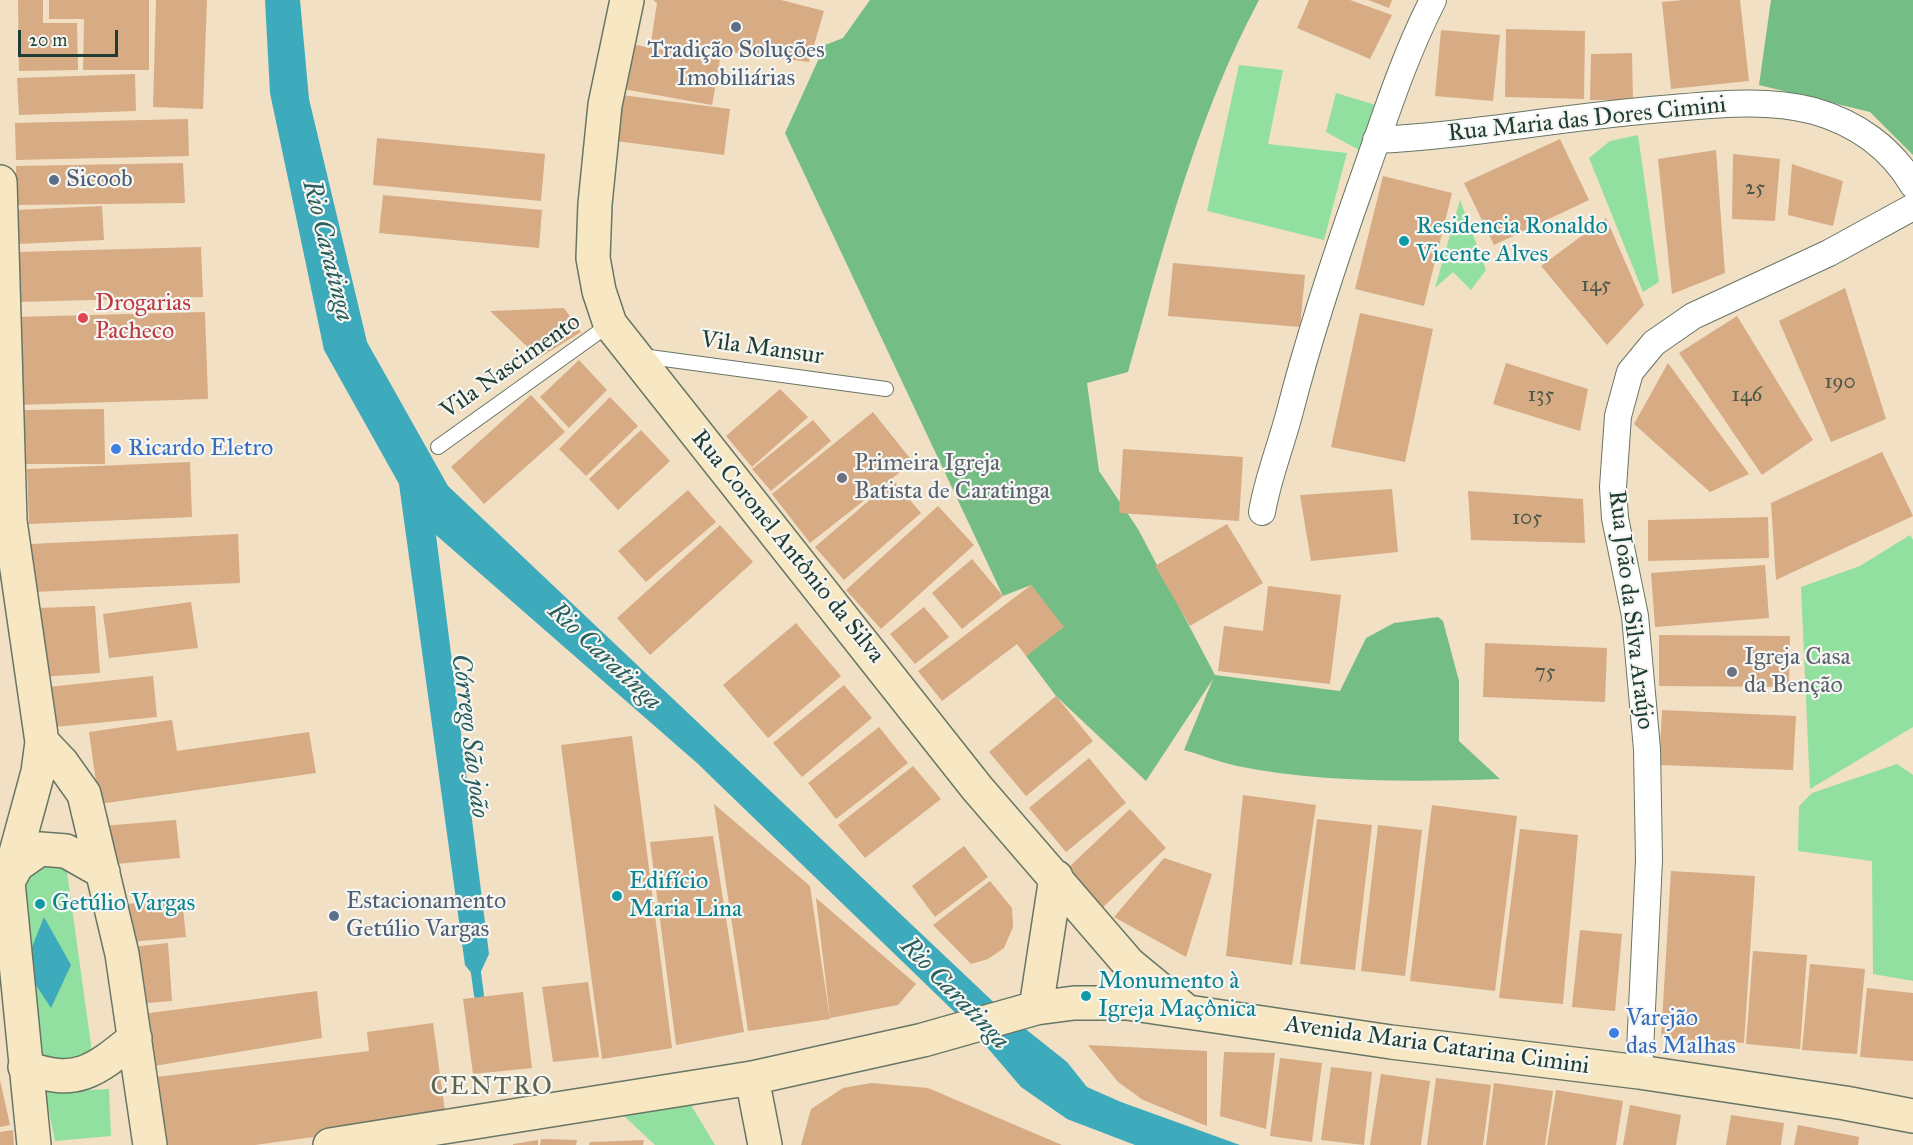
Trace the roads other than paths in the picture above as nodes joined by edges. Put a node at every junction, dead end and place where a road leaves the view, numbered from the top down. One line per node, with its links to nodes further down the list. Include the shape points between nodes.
1 (627, 0): 7 (main road, Rua Coronel Antônio da Silva, via 605,105 595,204 593,258)
2 (1433, 0): 3 (street, via 1404,59)
3 (1376, 140): 5 (street, Rua Maria das Dores Cimini, via 1443,137 1630,111 1742,102 1814,111 1866,133 1900,164); 11 (street, via 1320,298)
4 (0, 182): 12 (main road, via 10,521)
5 (1913, 185)
6 (1913, 207): 20 (street, Rua João da Silva Araújo, via 1829,253 1693,316 1654,343 1630,372 1618,416 1613,487 1615,518 1635,615 1647,749 1649,860)
7 (610, 324): 8 (main road, Rua Coronel Antônio da Silva); 10 (lane, Vila Nascimento)
8 (633, 355): 9 (lane, Vila Mansur); 14 (main road, Rua Coronel Antônio da Silva, via 977,788)
9 (885, 389)
10 (438, 447)
11 (1262, 512)
12 (42, 742): 13 (main road, via 84,794); 15 (main road, via 38,772)
13 (103, 872): 15 (main road, via 66,851 40,849 17,865); 18 (main road, via 122,954)
14 (1056, 877): 16 (main road); 17 (main road, Rua Coronel Antônio da Silva, via 1129,964)
15 (8, 882): 19 (main road)
16 (1024, 1011): 17 (main road, Avenida Maria Catarina Cimini, via 1074,1004 1127,1003); 21 (main road, Avenida Maria Catarina Cimini, via 923,1040)
17 (1186, 1011): 20 (main road, Avenida Maria Catarina Cimini, via 1391,1042)
18 (135, 1038): 19 (main road, via 89,1072 68,1078 46,1076); 26 (main road)
19 (25, 1067): 25 (main road)
20 (1639, 1072): 22 (main road, Avenida Maria Catarina Cimini)
21 (752, 1078): 27 (main road, Avenida Maria Catarina Cimini); 28 (main road)
22 (1845, 1102): 23 (main road); 24 (main road, Avenida Maria Catarina Cimini)
23 (1913, 1104)
24 (1913, 1116)
25 (34, 1145)
26 (150, 1145)
27 (330, 1145)
28 (765, 1145)

